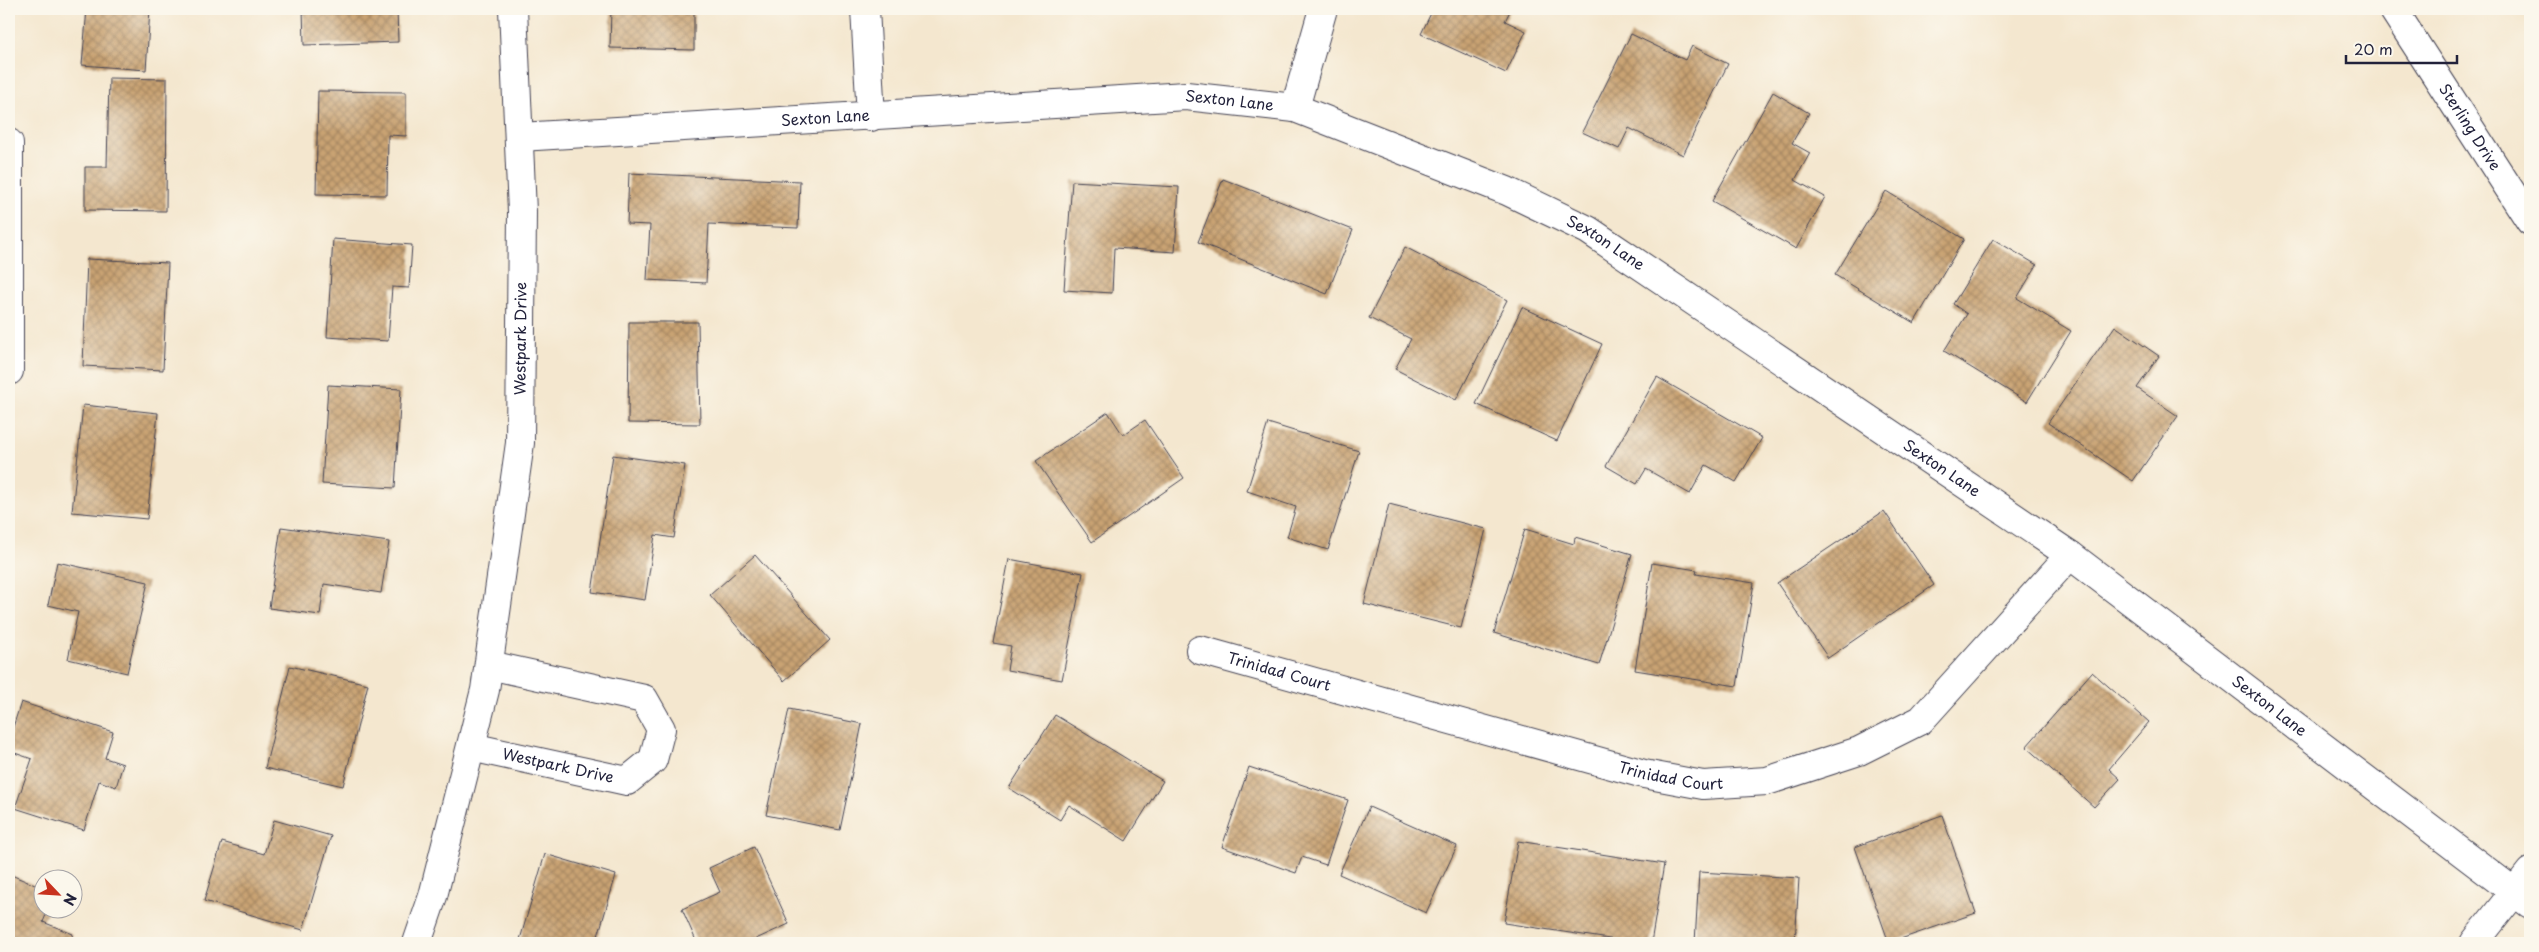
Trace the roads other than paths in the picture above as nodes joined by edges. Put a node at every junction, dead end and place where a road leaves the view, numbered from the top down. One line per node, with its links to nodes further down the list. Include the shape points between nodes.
1 (513, 9): 7 (street, Westpark Drive)
2 (865, 9): 6 (street)
3 (1323, 9): 5 (street)
4 (2393, 9): 9 (street, Sterling Drive)
5 (1295, 108): 6 (street, Sexton Lane, via 1186,96); 11 (street, Sexton Lane, via 1507,191 1588,230)
6 (871, 117): 7 (street, Sexton Lane)
7 (520, 138): 13 (street, Westpark Drive, via 520,443)
8 (9, 143): 10 (street)
9 (2530, 221)
10 (9, 371)
11 (2070, 555): 12 (street, Trinidad Court, via 1921,720 1859,751 1767,781 1703,785 1644,774); 15 (street, Sexton Lane)
12 (1200, 650)
13 (489, 665): 14 (street, Westpark Drive); 14 (street, Westpark Drive, via 644,698 660,729 659,737 653,760 627,781)
14 (471, 747): 16 (street, Westpark Drive, via 433,896)
15 (2525, 889): 17 (street)
16 (417, 943)
17 (2474, 943)

